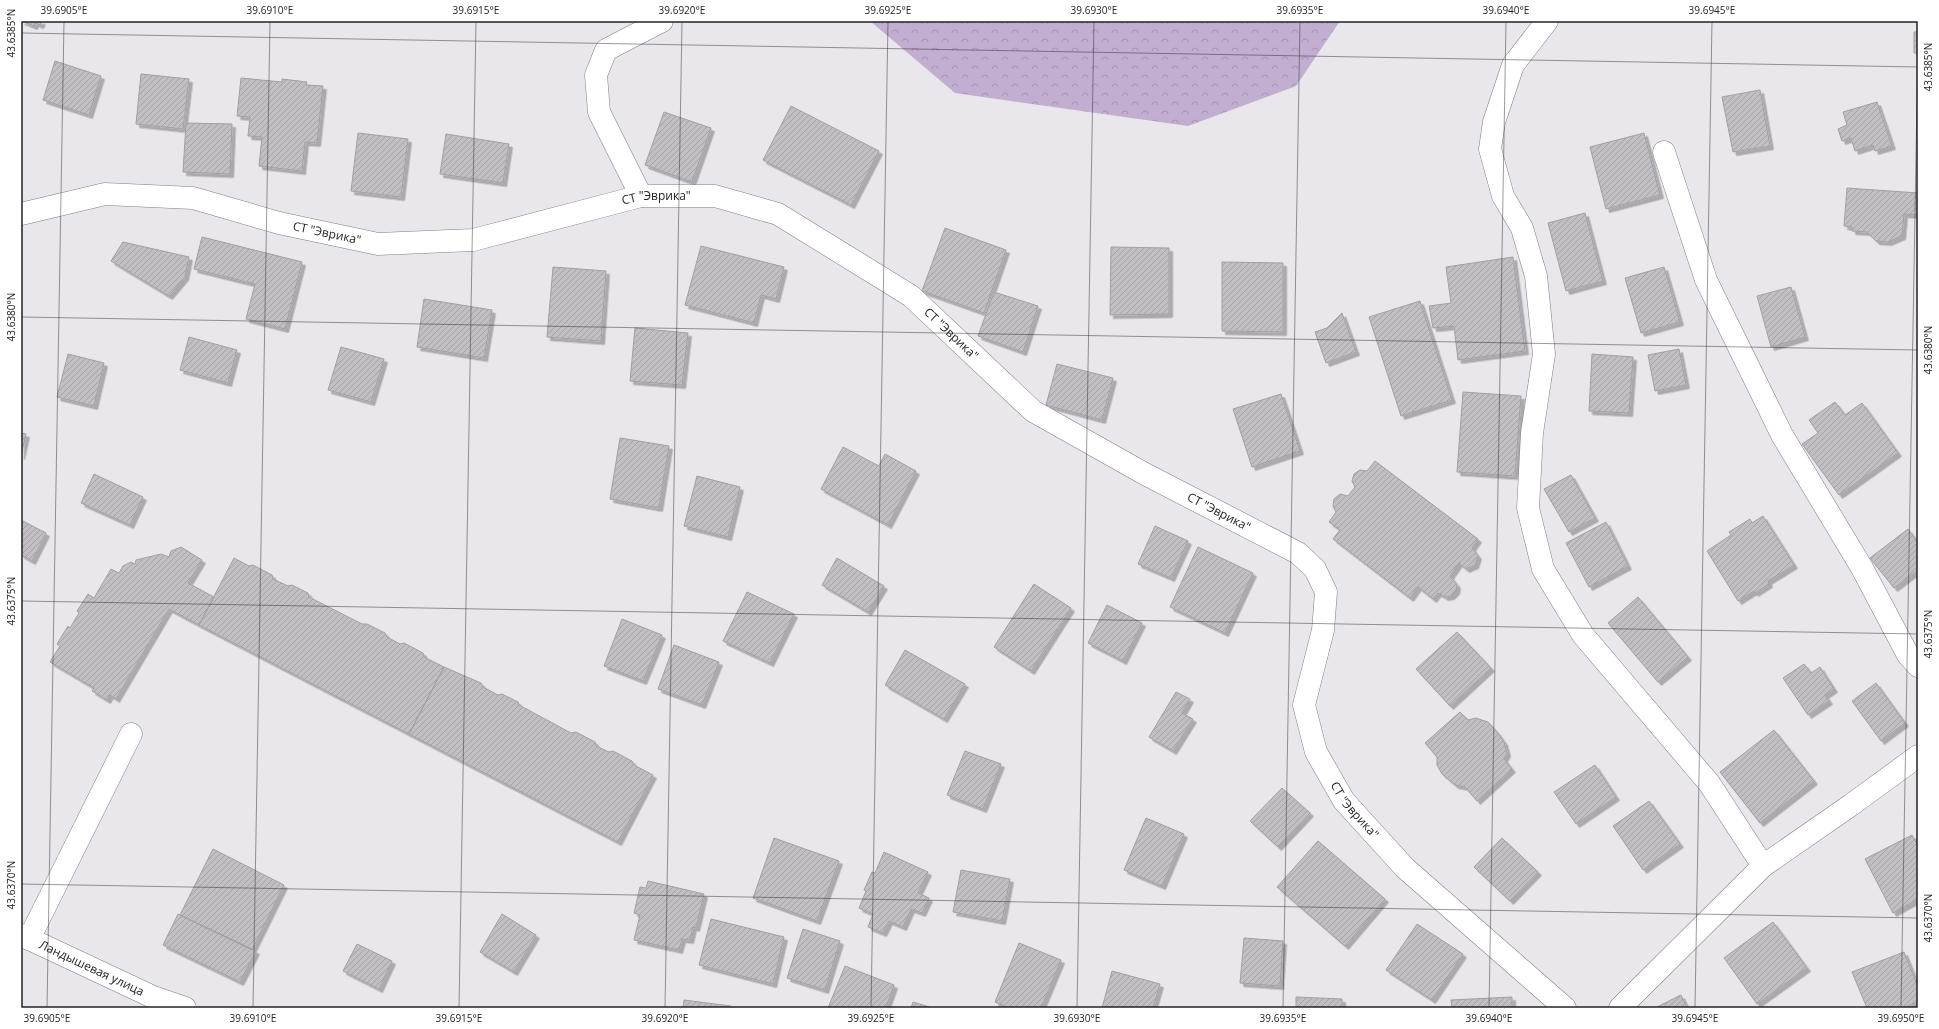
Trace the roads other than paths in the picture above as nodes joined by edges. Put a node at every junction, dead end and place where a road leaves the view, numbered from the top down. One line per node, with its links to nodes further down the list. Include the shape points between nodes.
1 (662, 21): 4 (street, via 606,50 596,75 599,112)
2 (1547, 21): 9 (street, via 1513,65 1494,122 1490,149 1503,196 1522,228 1536,276 1544,354 1532,433 1528,508 1543,570 1583,635 1709,784)
3 (1664, 152): 6 (street, via 1706,280 1782,435 1862,568 1908,655)
4 (641, 196): 5 (street, СТ "Эврика", via 473,240 378,244 279,223 193,198 105,194); 12 (street, СТ "Эврика", via 715,196 778,214 912,296 1034,411 1145,474 1298,553 1315,569 1326,592 1324,630 1304,706 1316,752 1341,795 1405,868)
5 (21, 214)
6 (1918, 666)
7 (131, 734): 10 (street)
8 (1918, 756): 9 (street)
9 (1763, 866): 13 (street)
10 (25, 937): 11 (street, Ландышевая улица, via 153,997)
11 (185, 1008)
12 (1565, 1008)
13 (1620, 1008)

